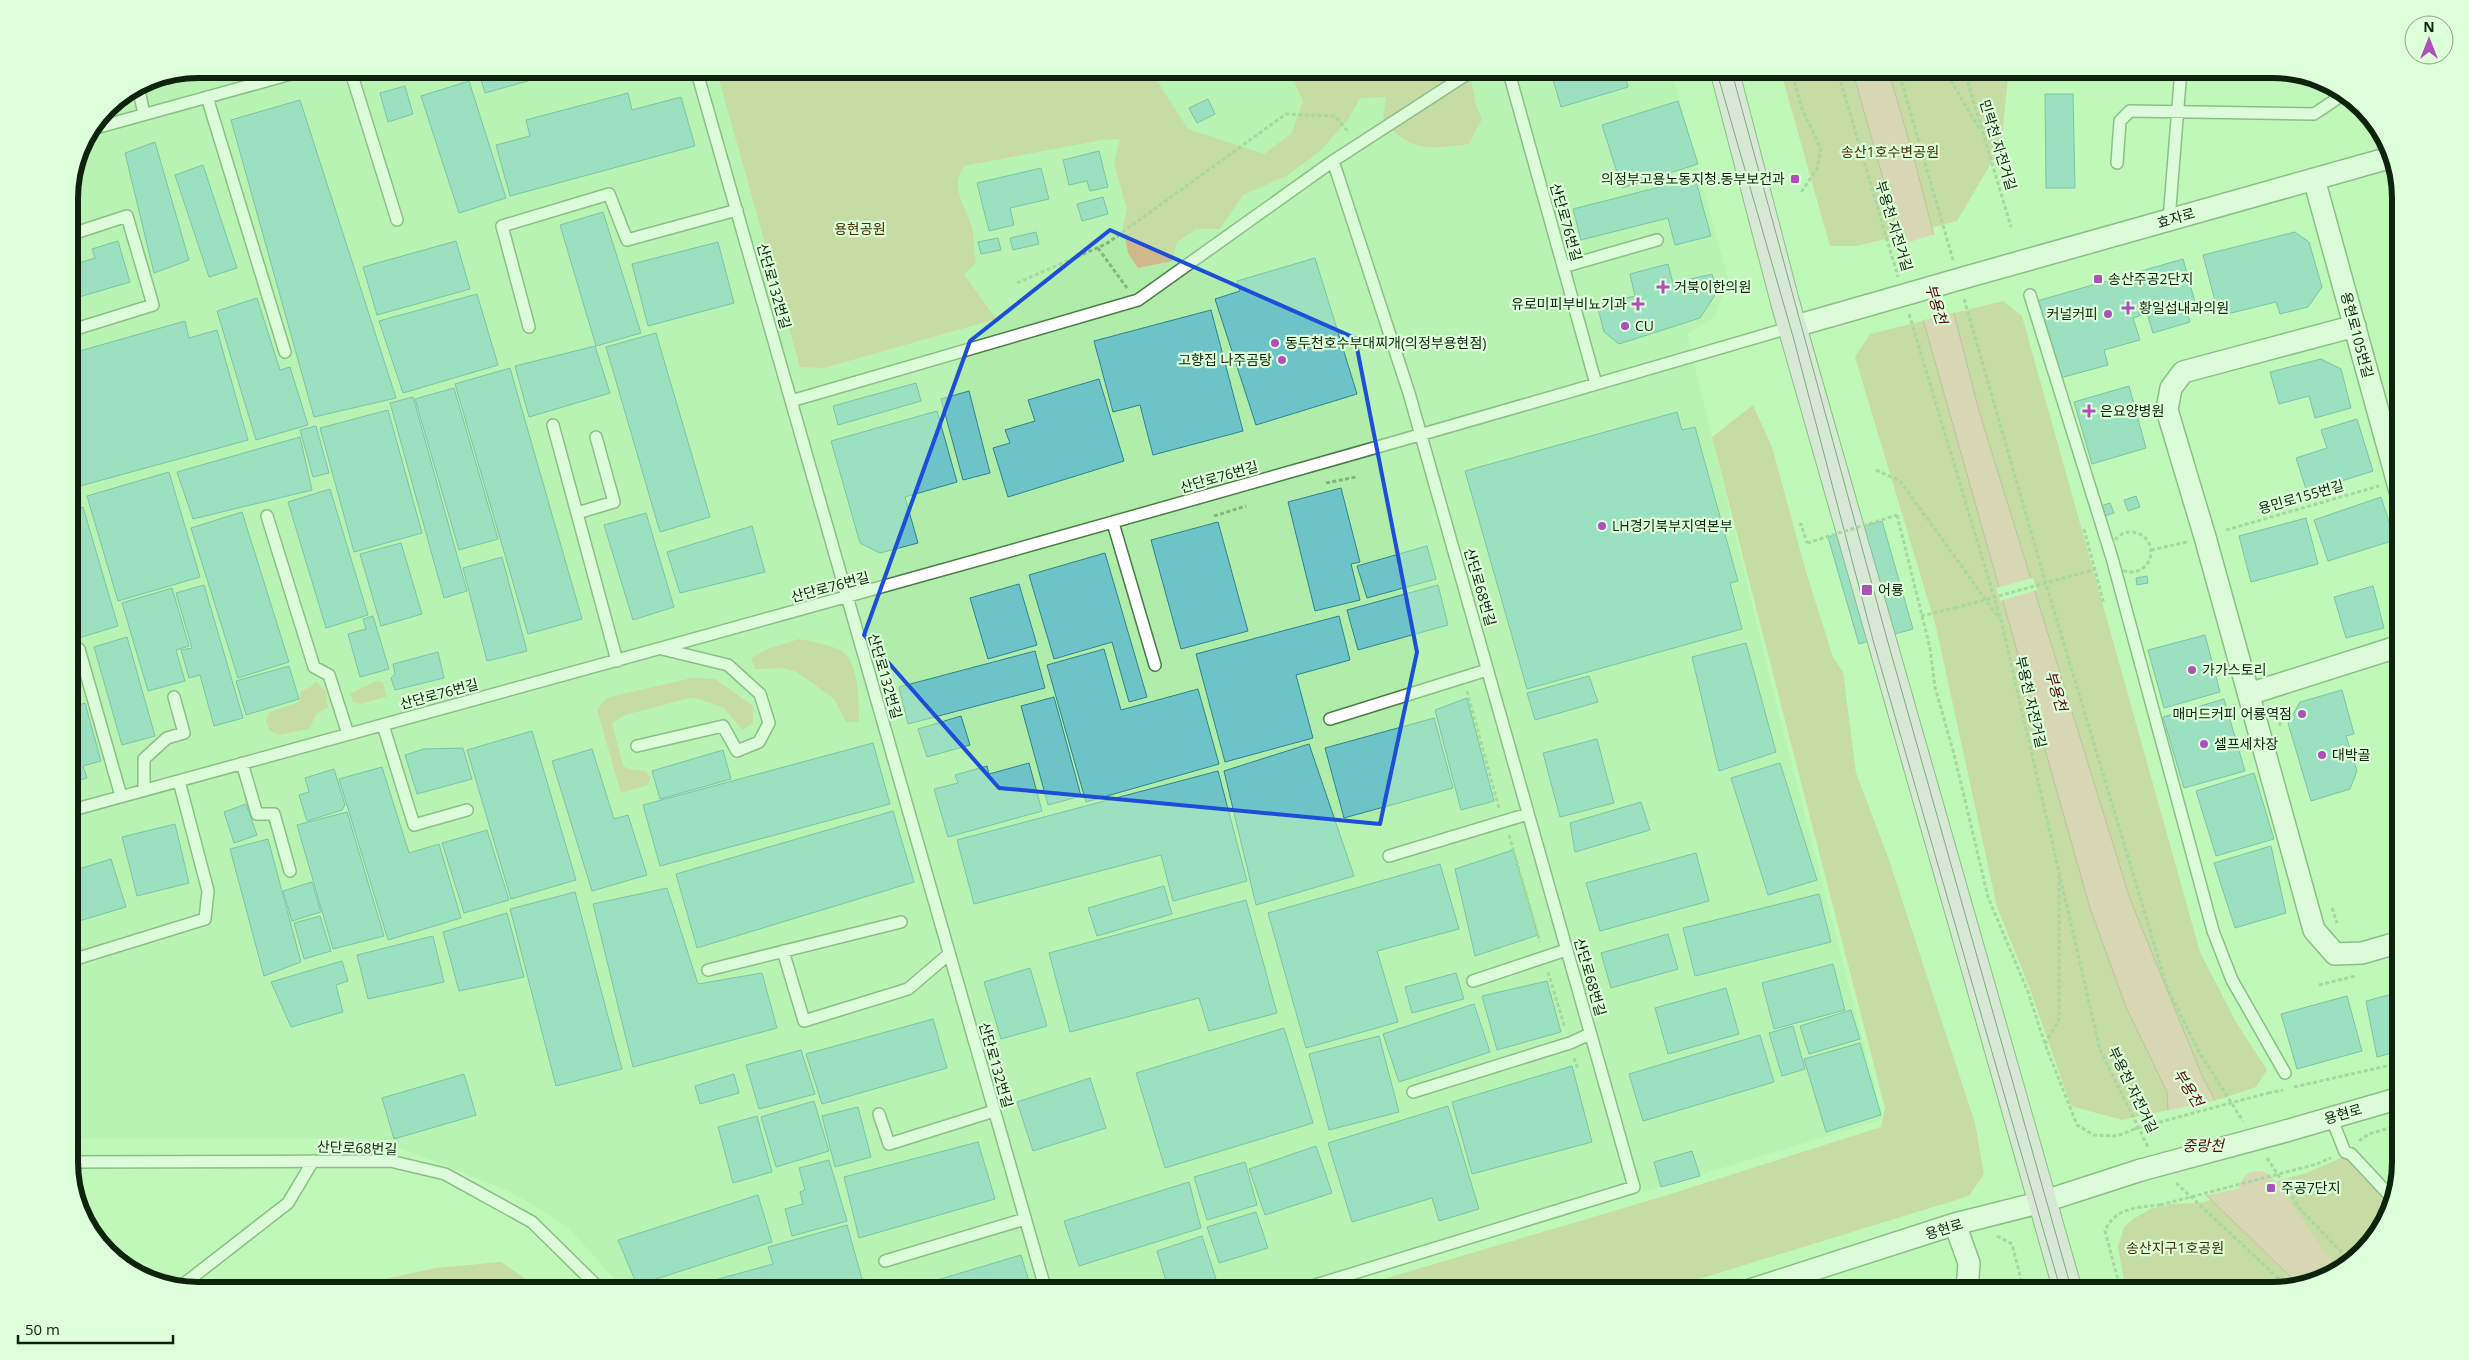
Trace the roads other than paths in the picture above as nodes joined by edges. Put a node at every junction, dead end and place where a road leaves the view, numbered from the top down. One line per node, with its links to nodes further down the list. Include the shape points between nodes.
1 (1462, 77): 15 (lane)
2 (1510, 77): 23 (lane, 산단로76번길)
3 (1726, 77): 27 (main road)
4 (2179, 77): 11 (lane)
5 (276, 78): 10 (lane)
6 (353, 78): 19 (lane)
7 (699, 78): 18 (lane, 산단로132번길)
8 (140, 93): 12 (lane)
9 (2335, 96): 11 (lane, via 2335,100 2314,114)
10 (207, 97): 12 (lane); 29 (lane)
11 (2177, 112): 16 (lane, via 2130,111 2120,121); 20 (lane)
12 (144, 114): 13 (lane)
13 (101, 126)
14 (2385, 159): 17 (street, 효자로)
15 (1332, 161): 31 (lane, via 1138,300); 33 (lane, 산단로68번길)
16 (2117, 163)
17 (2314, 179): 20 (street, 효자로); 25 (street, 용현로105번길)
18 (737, 210): 26 (lane, via 628,240 608,194 502,226); 31 (lane, 산단로132번길)
19 (397, 220)
20 (2169, 220): 27 (street, 효자로, bridge, via 1961,282)
21 (78, 229): 28 (lane, via 127,216 153,305)
22 (1657, 240): 23 (lane)
23 (1563, 267): 30 (lane, 산단로76번길)
24 (2030, 296): 70 (lane, via 2112,558 2213,931 2232,980)
25 (2355, 326): 35 (street, 용현로105번길); 46 (street, via 2183,372 2170,388 2167,410)
26 (529, 327)
27 (1792, 327): 30 (lane, 산단로76번길); 79 (main road)
28 (78, 328)
29 (285, 352)
30 (1596, 384): 33 (lane, 산단로76번길)
31 (791, 401): 39 (lane, 산단로132번길)
32 (553, 425): 36 (lane)
33 (1421, 435): 38 (lane, 산단로76번길); 45 (lane, 산단로68번길)
34 (596, 437): 36 (lane, via 614,502)
35 (2391, 488)
36 (577, 513): 43 (lane)
37 (267, 516): 50 (lane, via 314,667 330,675)
38 (1113, 523): 39 (lane, 산단로76번길); 44 (lane)
39 (847, 598): 41 (lane, 산단로76번길); 65 (lane, 산단로132번길)
40 (79, 649): 55 (lane)
41 (660, 649): 43 (lane, 산단로76번길); 51 (lane, via 728,664 760,694 769,723 759,742 737,751 723,726)
42 (2391, 649): 46 (street)
43 (617, 661): 49 (lane, 산단로76번길)
44 (1155, 664)
45 (1487, 670): 48 (lane); 58 (lane, 산단로68번길)
46 (2249, 694): 62 (street, via 2314,930 2335,954 2362,953)
47 (174, 697): 54 (lane, via 184,732 167,738 144,759)
48 (1330, 719)
49 (383, 725): 50 (lane, 산단로76번길); 57 (lane, via 414,825)
50 (348, 734): 52 (lane, 산단로76번길)
51 (637, 746)
52 (242, 763): 53 (lane, 산단로76번길); 60 (lane, via 257,814 274,814)
53 (179, 780): 54 (lane, 산단로76번길); 66 (lane, via 208,891 205,919)
54 (144, 790): 55 (lane, 산단로76번길)
55 (121, 796): 56 (lane, 산단로76번길)
56 (78, 808)
57 (467, 810)
58 (1528, 814): 59 (lane); 63 (lane, 산단로68번길)
59 (1389, 856)
60 (290, 871)
61 (901, 922): 64 (lane)
62 (2392, 944)
63 (1566, 950): 68 (lane); 69 (lane, 산단로68번길)
64 (783, 951): 65 (lane, via 804,1022 908,989); 67 (lane)
65 (949, 954): 73 (lane, 산단로132번길)
66 (78, 958)
67 (708, 970)
68 (1473, 981)
69 (1590, 1034): 71 (lane); 86 (lane, 산단로68번길, via 1634,1187)
70 (2285, 1072)
71 (1413, 1092)
72 (2392, 1100): 75 (street, 용현로)
73 (994, 1110): 74 (lane, via 889,1144); 80 (lane, 산단로132번길)
74 (879, 1114)
75 (2331, 1117): 78 (lane, via 2346,1152 2352,1154); 79 (street, 용현로, bridge, via 2286,1131 2147,1163)
76 (313, 1161): 77 (lane, 산단로68번길); 83 (lane, via 288,1203); 84 (lane, 산단로68번길, via 390,1161 445,1174 532,1222)
77 (78, 1162)
78 (2387, 1193)
79 (2042, 1202): 81 (street, 용현로); 89 (main road)
80 (1025, 1219): 82 (lane); 85 (lane, 산단로132번길)
81 (1955, 1224): 87 (street, 용현로); 88 (street, via 1969,1263)
82 (885, 1261)
83 (187, 1281)
84 (593, 1282)
85 (1043, 1282)
86 (1325, 1282)
87 (1775, 1282)
88 (1968, 1282)
89 (2065, 1282)

